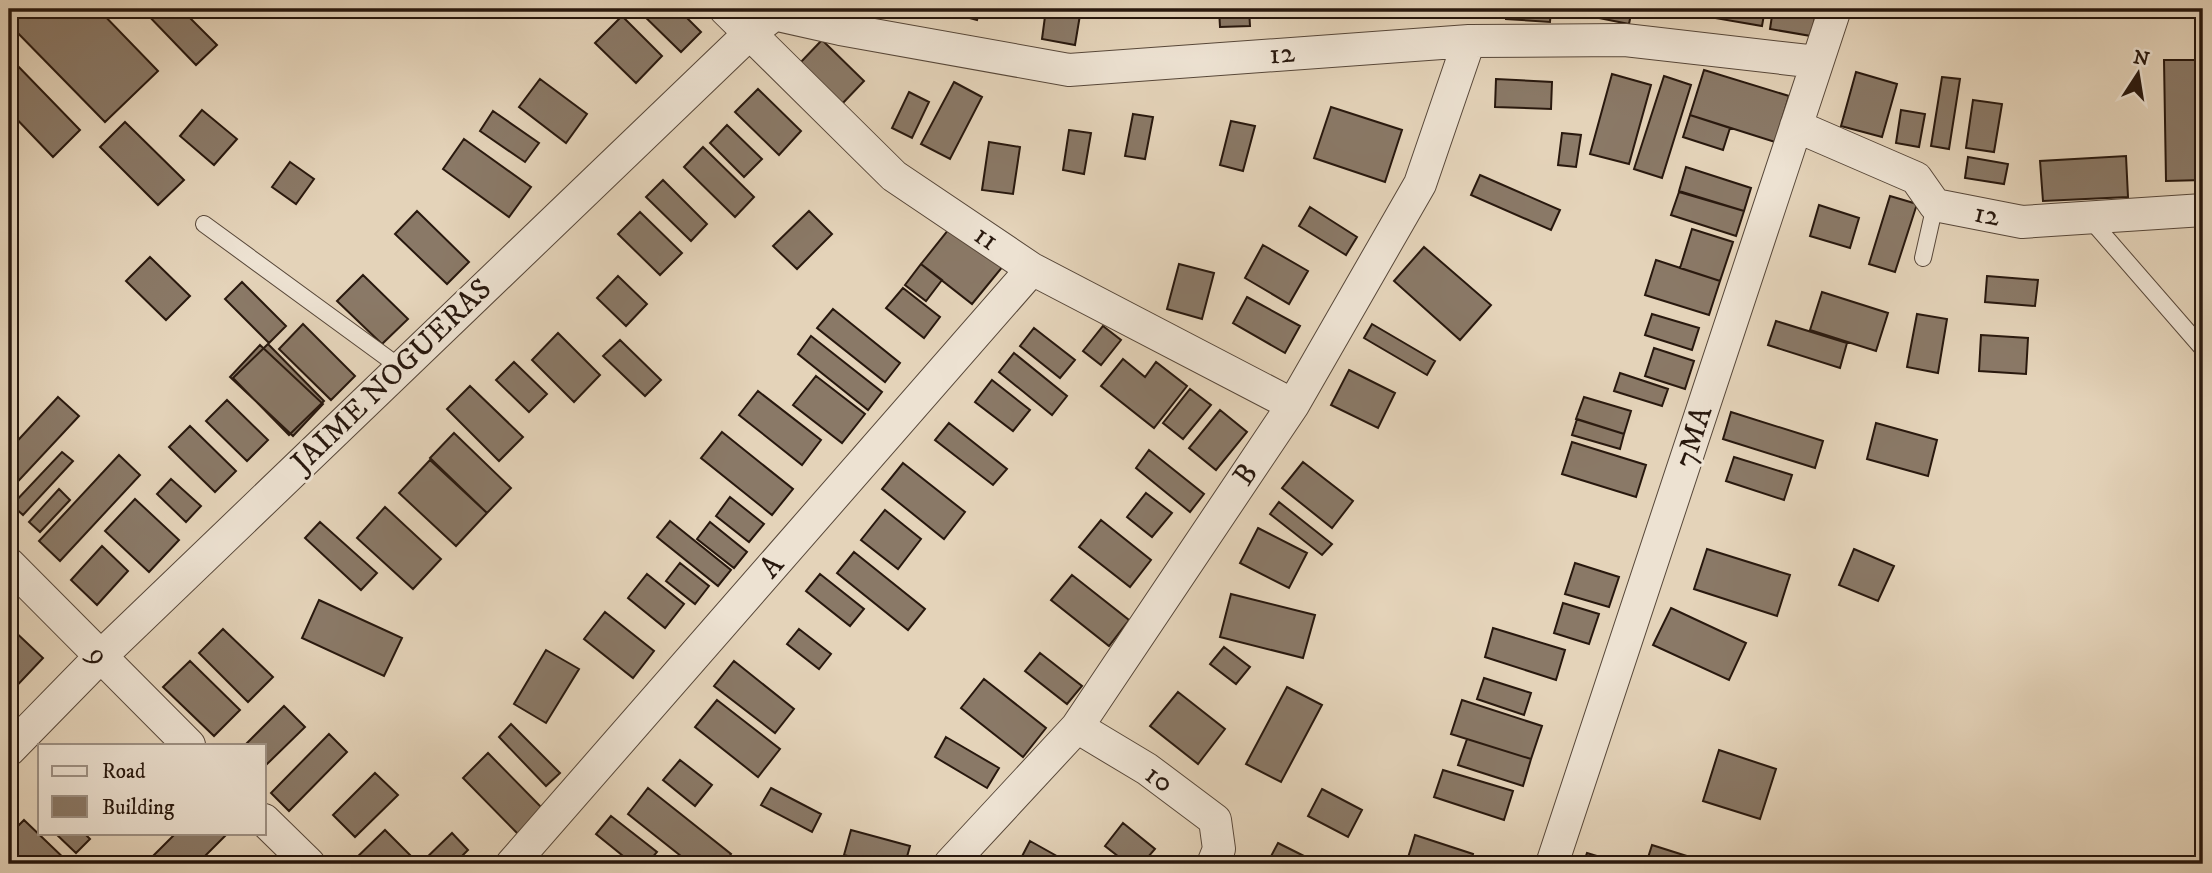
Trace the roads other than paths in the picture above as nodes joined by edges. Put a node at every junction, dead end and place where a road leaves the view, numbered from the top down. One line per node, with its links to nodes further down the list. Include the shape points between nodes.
1 (725, 9): 3 (street, 11)
2 (1835, 9): 5 (street, 7MA)
3 (764, 16): 4 (street, 12, via 1069,70); 12 (street, 11, via 894,176); 14 (street, JAIME NOGUERAS)
4 (1469, 41): 5 (street, 12, via 1625,40); 15 (street, B, via 1420,184)
5 (1817, 62): 6 (street, 7MA)
6 (1796, 126): 7 (street, 12, via 1916,178); 26 (street, 7MA)
7 (1935, 205): 9 (street, 12, via 2022,222); 11 (lane)
8 (2203, 210): 9 (street, 12)
9 (2089, 218): 13 (lane)
10 (204, 224): 14 (lane)
11 (1923, 258)
12 (1032, 269): 15 (street, 11); 24 (street, A)
13 (2203, 349)
14 (401, 368): 17 (street, JAIME NOGUERAS)
15 (1293, 405): 18 (street, B)
16 (9, 564): 17 (street, 9)
17 (100, 657): 19 (street, 9); 20 (street, JAIME NOGUERAS)
18 (1077, 727): 22 (street, 10, via 1147,769 1214,820); 25 (street, B)
19 (188, 744)
20 (9, 750)
21 (266, 822): 23 (street)
22 (1216, 857)
23 (309, 864)
24 (512, 864)
25 (950, 864)
26 (1552, 864)

